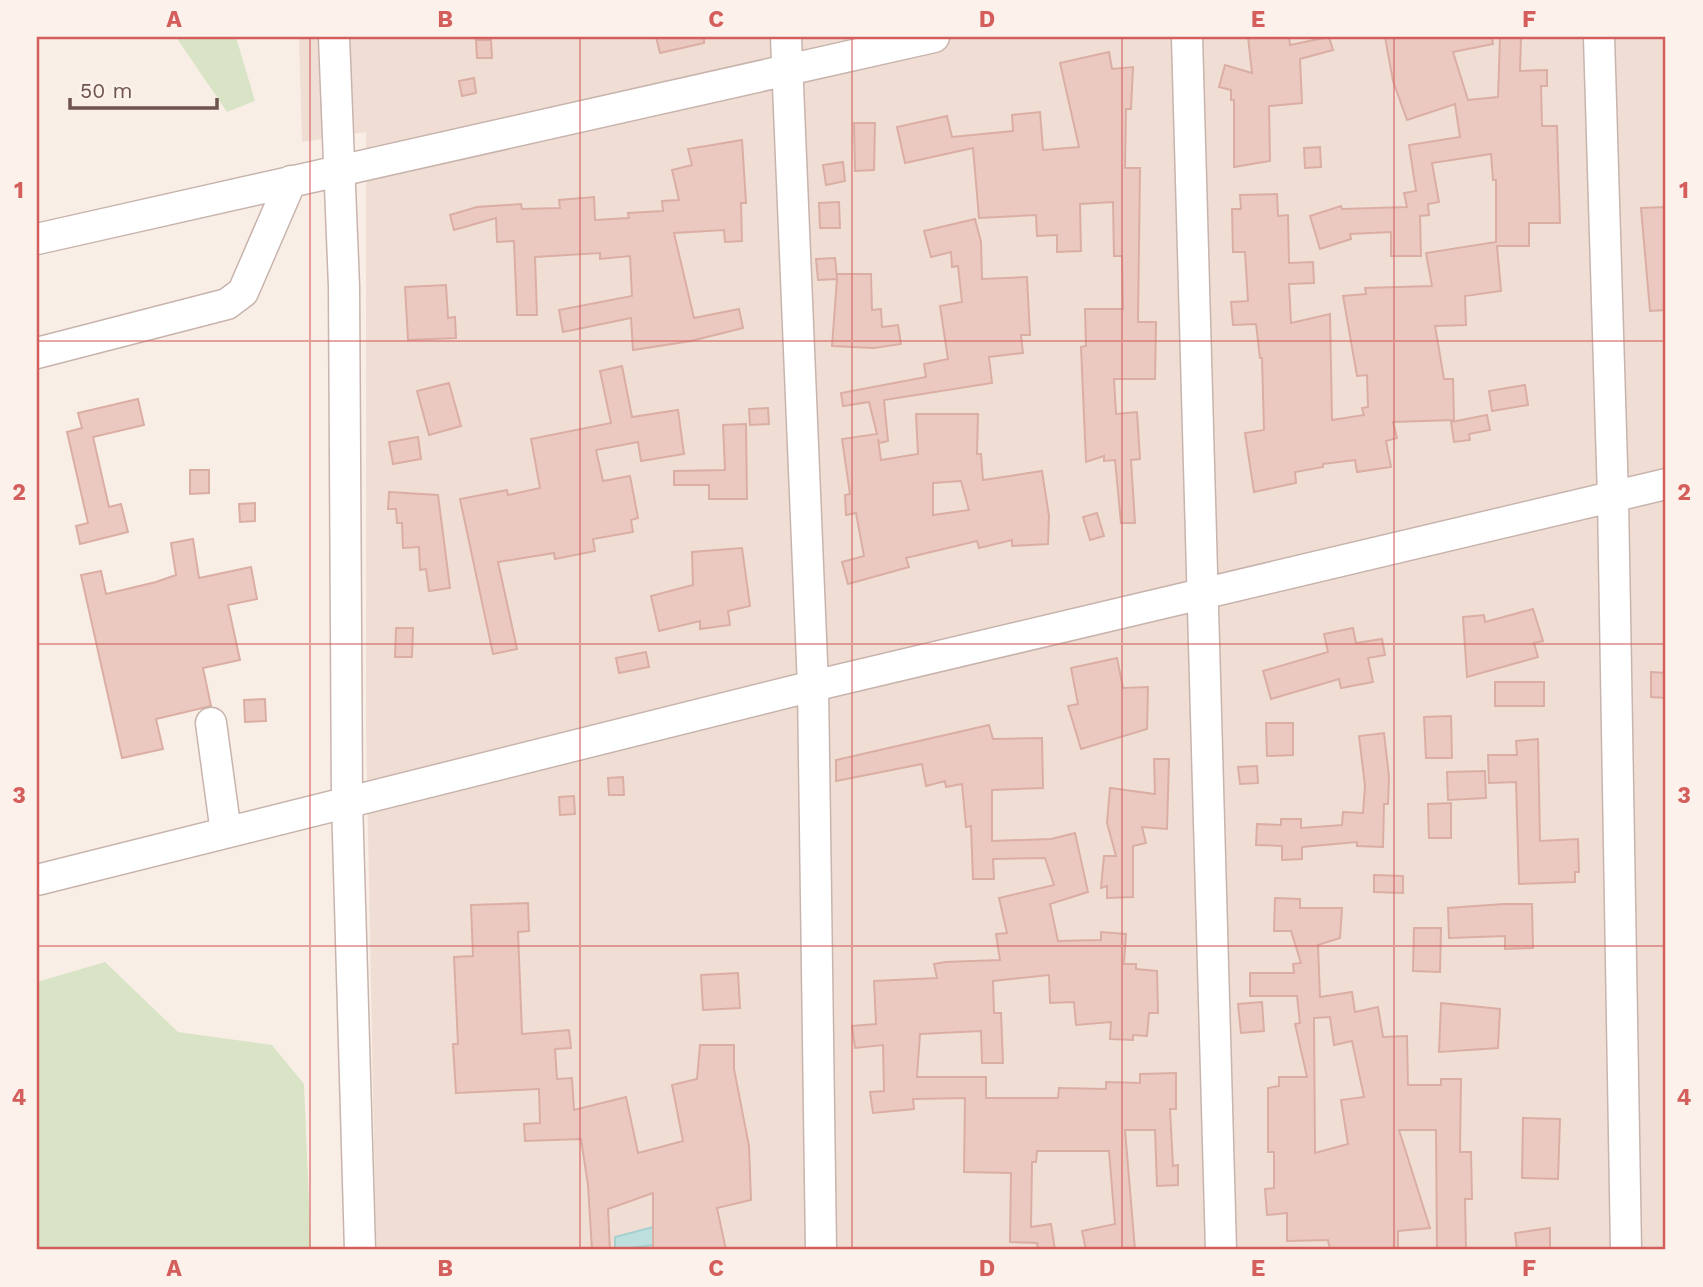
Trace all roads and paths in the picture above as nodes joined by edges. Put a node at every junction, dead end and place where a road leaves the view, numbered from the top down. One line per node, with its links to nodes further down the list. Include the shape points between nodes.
1 (334, 37): 7 (street)
2 (786, 37): 6 (street)
3 (934, 37): 6 (street)
4 (1187, 37): 13 (street)
5 (1599, 37): 12 (street)
6 (786, 68): 7 (street); 14 (street)
7 (340, 170): 8 (street); 16 (street)
8 (291, 181): 9 (street); 10 (street, via 243,292 227,304)
9 (37, 239)
10 (37, 353)
11 (1666, 484): 12 (street)
12 (1613, 498): 13 (street); 22 (street)
13 (1203, 594): 14 (street); 21 (street)
14 (813, 686): 16 (street); 20 (street)
15 (211, 723): 17 (street)
16 (347, 801): 17 (street); 19 (street)
17 (226, 833): 18 (street)
18 (37, 880)
19 (360, 1250)
20 (821, 1250)
21 (1221, 1250)
22 (1626, 1250)

